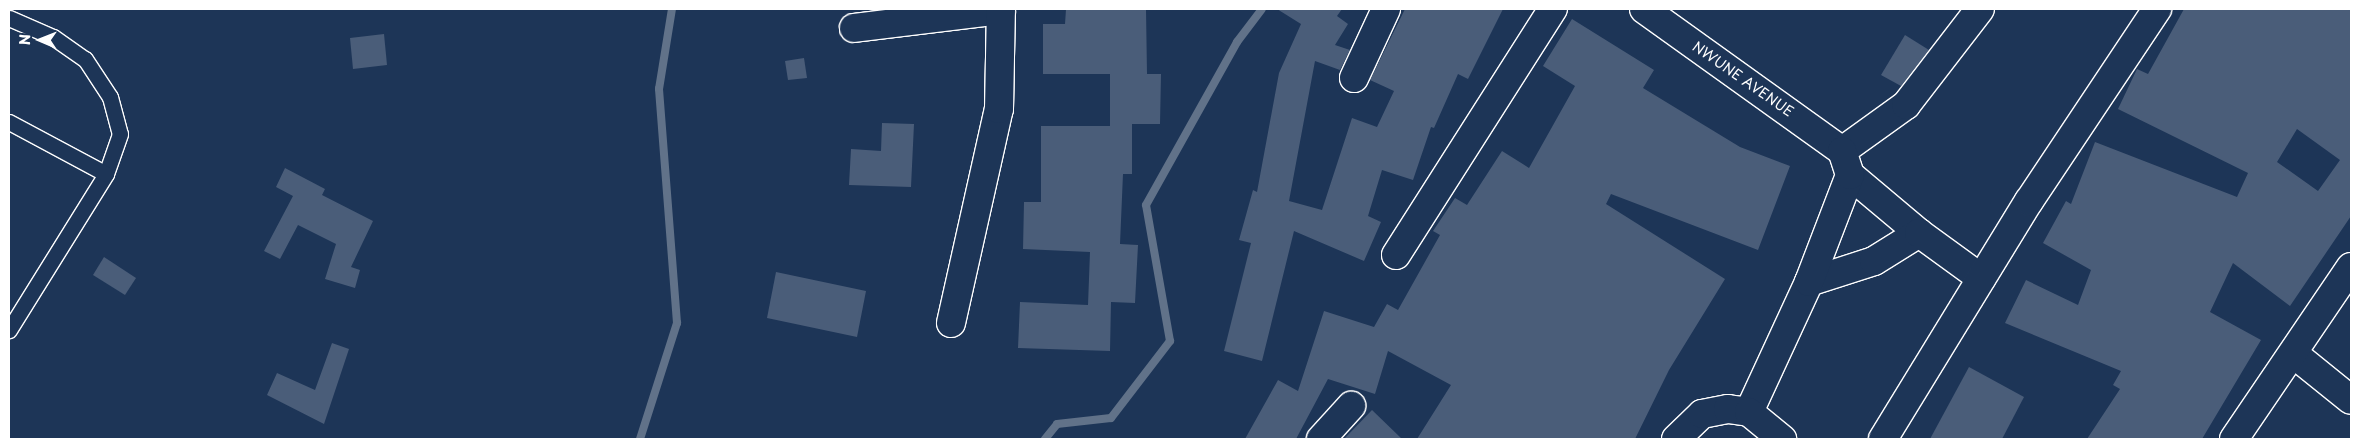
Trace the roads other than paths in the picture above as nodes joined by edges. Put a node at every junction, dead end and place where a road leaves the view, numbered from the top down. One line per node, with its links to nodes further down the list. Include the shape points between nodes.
1 (1001, 9): 8 (street); 18 (street, via 999,109)
2 (1386, 9): 9 (street)
3 (1553, 9): 14 (street)
4 (1644, 9): 11 (street, NWUNE AVENUE)
5 (1980, 9): 11 (street, via 1906,105)
6 (2157, 9): 16 (street)
7 (9, 18): 12 (lane, via 53,37 85,59 110,97 120,134)
8 (854, 28)
9 (1354, 78)
10 (9, 122): 12 (lane)
11 (1846, 163): 13 (street, NWUNE AVENUE); 17 (street)
12 (106, 174): 19 (lane)
13 (1919, 233): 16 (street, NWUNE AVENUE); 17 (street, via 1874,261)
14 (1396, 255)
15 (2351, 267): 20 (street)
16 (1981, 278): 27 (street)
17 (1809, 282): 23 (street)
18 (951, 322)
19 (9, 330)
20 (2294, 354): 21 (street); 28 (street)
21 (2351, 400)
22 (1351, 406): 24 (street)
23 (1749, 412): 25 (street, via 1728,409 1702,414); 26 (street)
24 (1321, 439)
25 (1676, 439)
26 (1782, 439)
27 (1883, 439)
28 (2234, 439)

